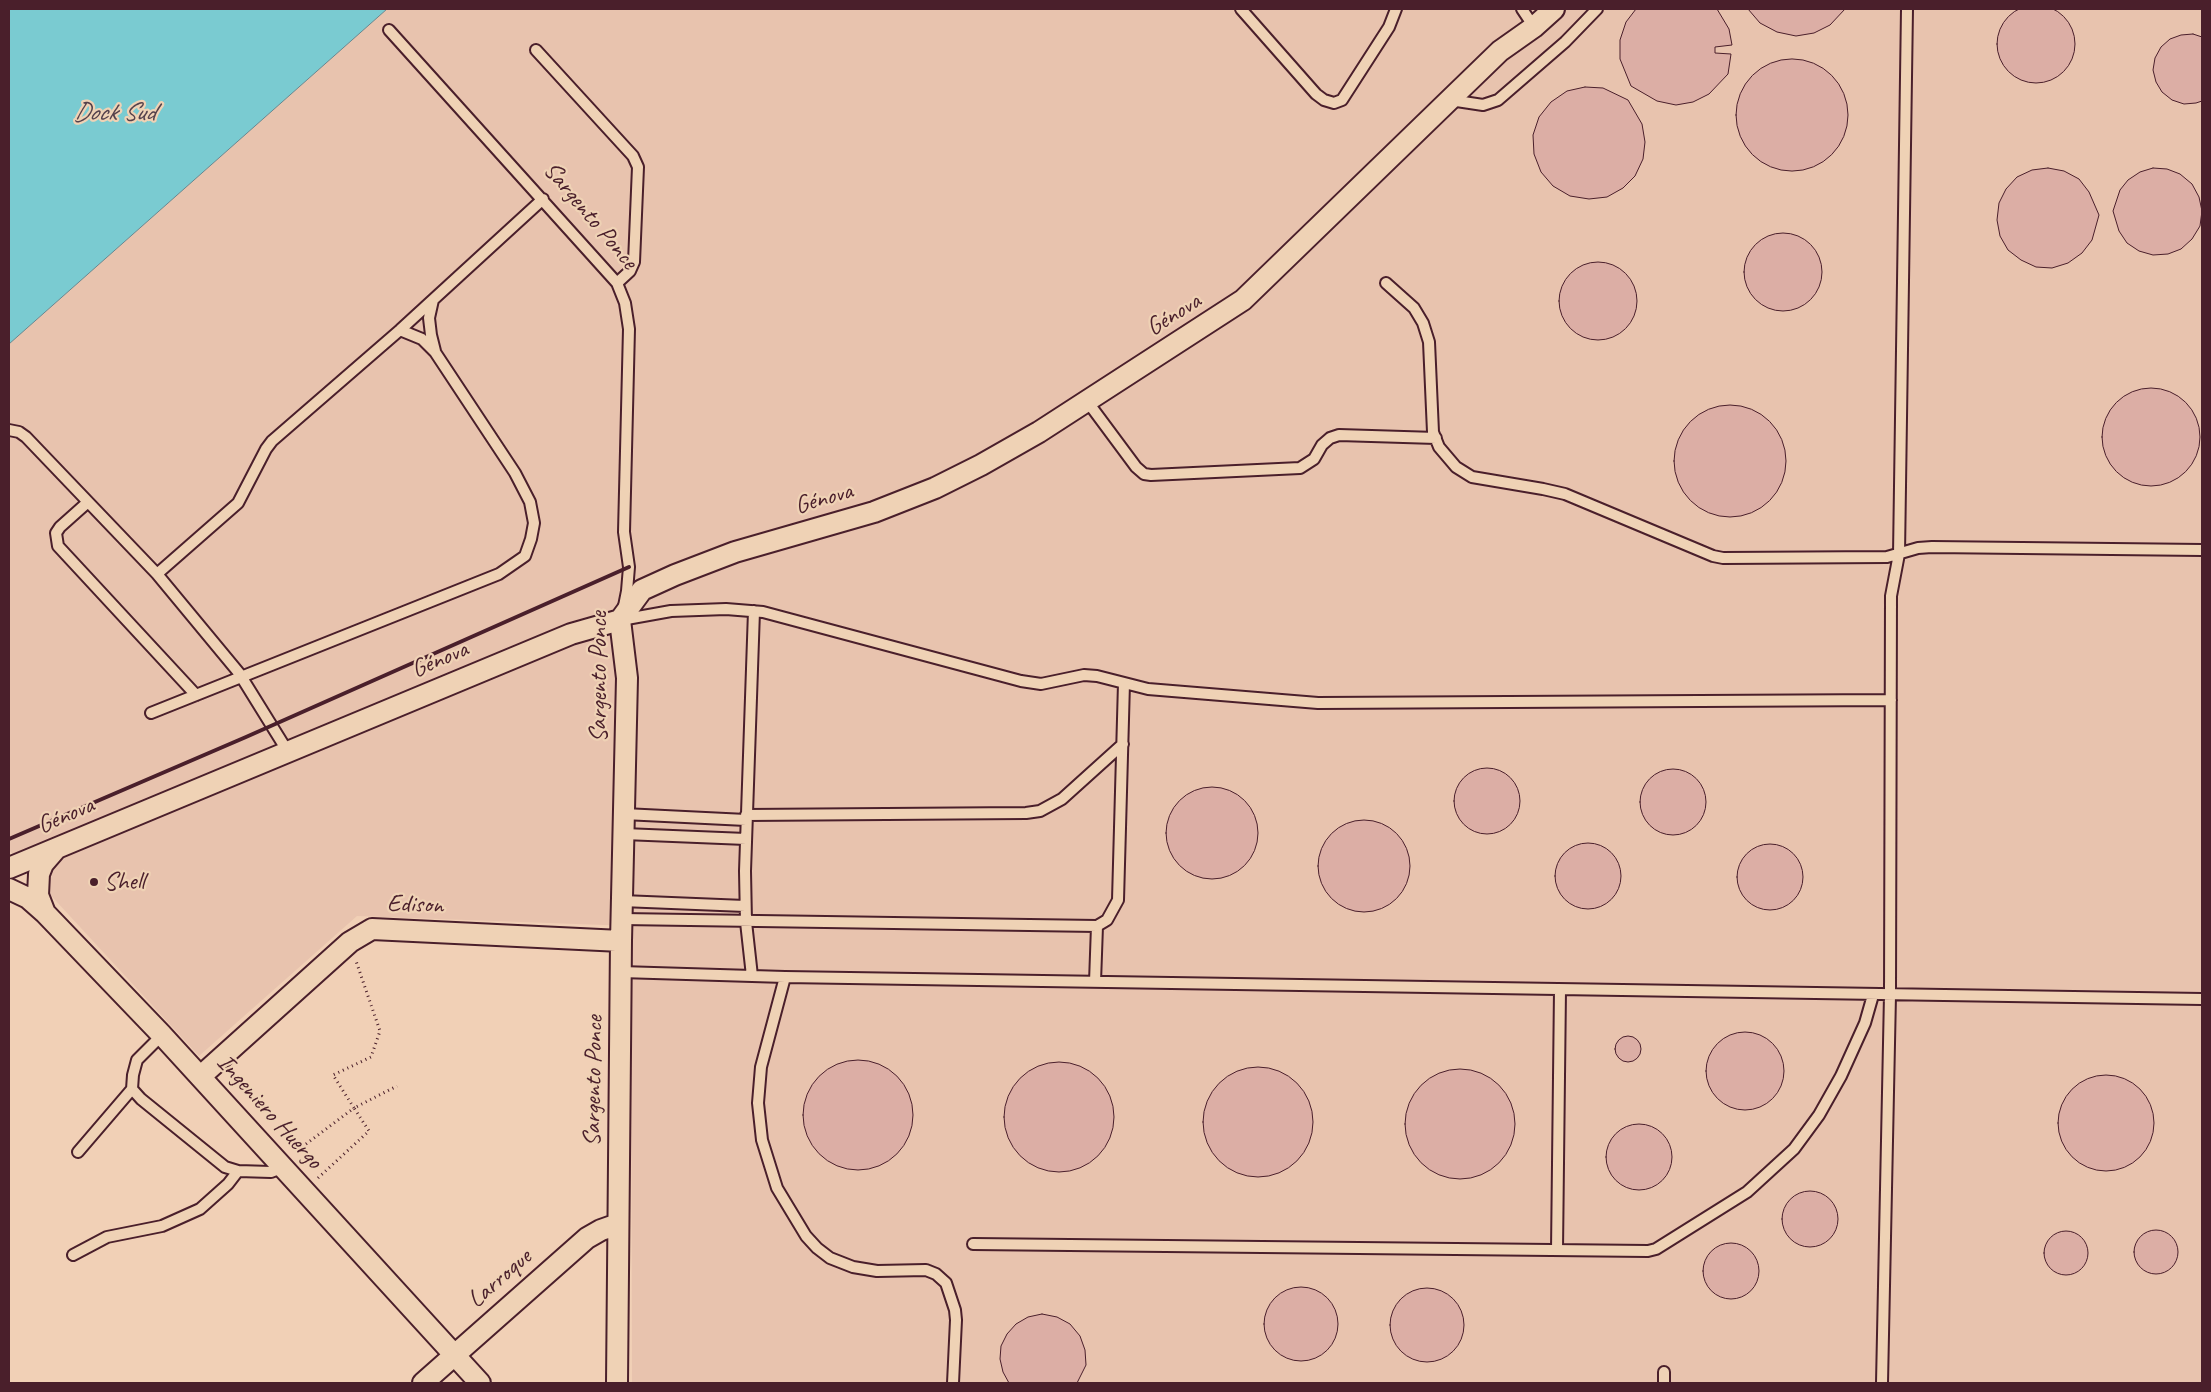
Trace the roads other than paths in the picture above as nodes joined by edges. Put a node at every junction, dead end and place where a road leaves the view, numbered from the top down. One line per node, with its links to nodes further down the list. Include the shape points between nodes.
1 (1241, 9): 2 (lane, via 1316,94 1334,103 1342,100 1389,27)
2 (1396, 9)
3 (1522, 9): 7 (lane)
4 (1554, 9): 7 (street, Génova)
5 (1597, 9): 10 (lane, via 1565,42 1498,100 1483,105)
6 (1907, 9): 22 (lane)
7 (1534, 27): 10 (street, Génova, via 1500,52)
8 (389, 30): 11 (lane, Sargento Ponce)
9 (536, 50): 12 (lane, via 633,156 638,167 634,262 630,271)
10 (1450, 100): 17 (street, Génova, via 1244,300)
11 (543, 200): 12 (lane, Sargento Ponce); 14 (lane)
12 (617, 283): 25 (lane, Sargento Ponce, via 625,303 629,329 624,532 629,567)
13 (1386, 283): 19 (lane, via 1414,308 1423,323 1429,342)
14 (433, 300): 15 (lane); 16 (lane, via 429,318)
15 (400, 330): 16 (lane, via 422,339); 23 (lane, via 272,441 238,503)
16 (435, 352): 26 (lane, via 515,473 530,502 534,523 525,556 499,574)
17 (1088, 401): 19 (lane, via 1136,467 1151,475 1300,468 1314,459 1330,438 1339,435); 25 (street, Génova, via 1024,441 935,488 874,512 735,552 642,590)
18 (9, 430): 20 (lane, via 26,437)
19 (1436, 438): 22 (lane, via 1456,466 1472,478 1564,494 1713,556 1887,557)
20 (88, 502): 23 (lane); 28 (lane, via 60,527 56,534 58,546)
21 (2202, 550): 22 (lane, via 1932,547)
22 (1899, 554): 29 (lane, via 1891,596)
23 (156, 574): 26 (lane)
24 (754, 611): 25 (lane, via 671,611); 27 (lane, via 1021,681 1042,684 1084,675); 34 (lane)
25 (620, 620): 32 (street, Génova, via 571,634); 33 (street, Sargento Ponce, via 627,678)
26 (242, 677): 28 (lane); 32 (lane)
27 (1124, 684): 29 (lane, via 1148,689 1318,703); 31 (lane)
28 (196, 695): 30 (lane)
29 (1890, 700): 52 (lane)
30 (152, 714)
31 (1123, 744): 34 (lane, via 1062,799 1040,811); 44 (lane, via 1118,900 1114,912)
32 (288, 752): 37 (street, Génova)
33 (624, 814): 34 (lane); 35 (street, Sargento Ponce)
34 (746, 817): 36 (lane)
35 (624, 834): 36 (lane); 41 (street, Sargento Ponce)
36 (746, 839): 40 (lane)
37 (56, 849): 38 (street, Génova); 42 (street, via 39,874 38,895)
38 (9, 868)
39 (9, 889): 42 (street, Ingeniero Huergo, via 28,898)
40 (745, 906): 41 (lane); 43 (lane)
41 (622, 910): 43 (lane); 45 (street, Sargento Ponce)
42 (45, 912): 54 (street, Ingeniero Huergo)
43 (746, 922): 44 (lane); 47 (lane)
44 (1097, 926): 49 (lane)
45 (621, 941): 46 (street, Sargento Ponce); 55 (street, Edison, via 372,929 350,942)
46 (621, 972): 47 (lane); 60 (street, Sargento Ponce)
47 (752, 976): 48 (lane)
48 (785, 977): 49 (lane); 69 (lane, via 761,1067 758,1103 762,1140 777,1188 806,1236 830,1258 853,1267 877,1271 926,1270 946,1283 956,1310)
49 (1095, 982): 50 (lane)
50 (1560, 990): 51 (lane); 62 (lane)
51 (1873, 995): 52 (lane); 62 (lane, via 1865,1023 1819,1115 1794,1149 1754,1186 1656,1249)
52 (1890, 995): 53 (lane); 71 (lane)
53 (2202, 999)
54 (162, 1035): 55 (street, Ingeniero Huergo); 56 (lane, via 137,1060)
55 (200, 1076): 58 (street, Ingeniero Huergo)
56 (132, 1089): 57 (lane); 59 (lane, via 141,1100 225,1167)
57 (78, 1152)
58 (284, 1167): 59 (lane, via 271,1172); 64 (street, Ingeniero Huergo)
59 (238, 1171): 63 (lane, via 200,1209 162,1226 108,1237)
60 (618, 1224): 64 (street, Larroque, via 587,1238); 68 (street, Sargento Ponce)
61 (973, 1244): 62 (lane)
62 (1557, 1250)
63 (73, 1255)
64 (454, 1355): 66 (street, Larroque); 67 (street, Ingeniero Huergo)
65 (1664, 1372): 70 (lane)
66 (423, 1383)
67 (480, 1383)
68 (617, 1383)
69 (953, 1383)
70 (1664, 1383)
71 (1882, 1383)

